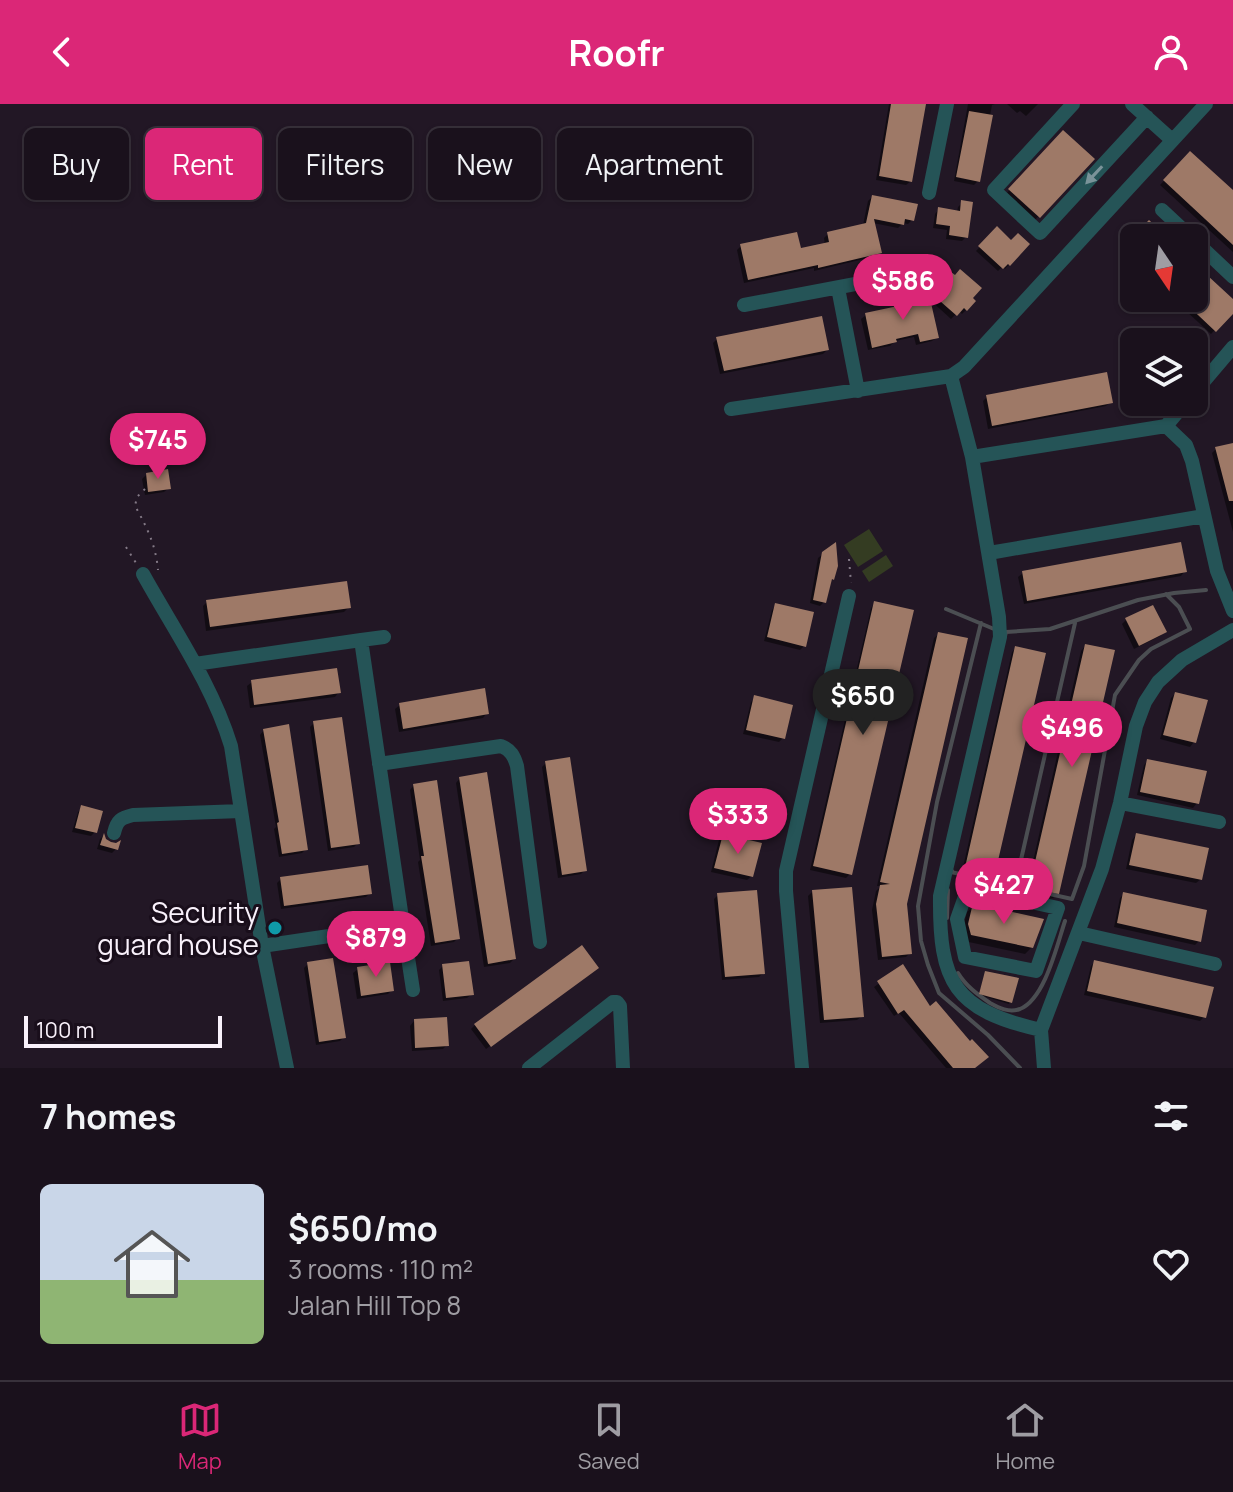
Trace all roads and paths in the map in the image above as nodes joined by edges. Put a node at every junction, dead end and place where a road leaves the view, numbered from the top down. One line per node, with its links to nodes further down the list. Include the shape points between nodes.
1 (947, 104): 7 (street)
2 (1073, 104): 5 (street, one-way to 2, via 1040,233 994,190)
3 (1132, 104): 5 (street)
4 (1206, 104): 6 (street)
5 (1147, 117): 6 (street)
6 (1172, 140): 16 (street)
7 (929, 193)
8 (1162, 210): 9 (street)
9 (1177, 224)
10 (1208, 253): 11 (street)
11 (1233, 277)
12 (887, 278): 13 (street)
13 (838, 288): 14 (street); 18 (street)
14 (744, 305)
15 (1233, 347): 17 (street)
16 (951, 376): 18 (street); 22 (street)
17 (1208, 376)
18 (858, 391): 19 (street)
19 (731, 409)
20 (1174, 416): 21 (street)
21 (1166, 426): 22 (street); 24 (street, via 1186,445)
22 (972, 457): 26 (street)
23 (145, 489): 28 (path, via 135,506 158,569 154,578)
24 (1204, 516): 26 (street); 30 (street)
25 (126, 547): 28 (path)
26 (989, 553): 48 (street, via 1000,637 940,896)
27 (849, 559): 29 (path)
28 (145, 579): 34 (street)
29 (849, 596): 54 (street, via 786,871)
30 (1233, 611)
31 (1233, 630): 36 (street, via 1182,660 1158,682 1136,726)
32 (384, 637): 33 (street)
33 (361, 640): 34 (street); 35 (street)
34 (195, 664): 37 (street, via 224,722)
35 (379, 764): 42 (street); 44 (street, via 501,746 509,750 517,766)
36 (1120, 803): 38 (street); 41 (street)
37 (241, 811): 39 (street, via 133,815 121,818); 45 (street)
38 (1219, 822)
39 (114, 833)
40 (1058, 908): 41 (street); 46 (street, via 1036,971); 46 (street, via 968,888 957,919)
41 (1085, 916): 43 (street)
42 (403, 925): 45 (street); 49 (street)
43 (1079, 933): 47 (street); 50 (street)
44 (540, 942)
45 (262, 946): 51 (street)
46 (965, 957): 48 (street)
47 (1215, 964)
48 (947, 966): 50 (street, via 964,997 985,1013)
49 (413, 990)
50 (1041, 1030): 55 (street)
51 (287, 1068)
52 (529, 1068): 53 (street, via 617,1002)
53 (621, 1068)
54 (802, 1068)
55 (1044, 1068)

